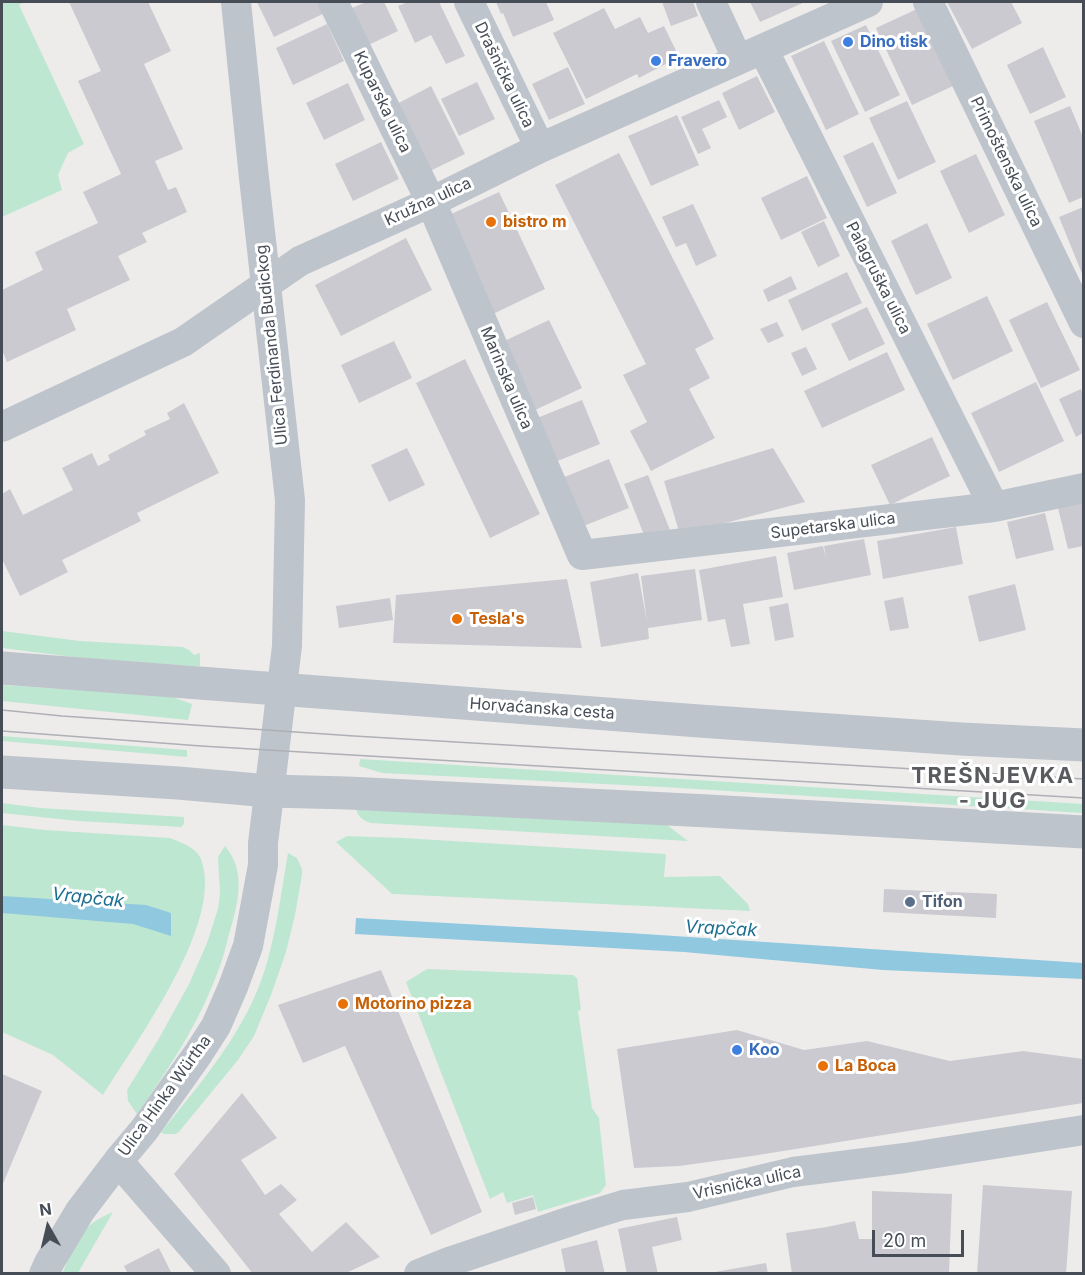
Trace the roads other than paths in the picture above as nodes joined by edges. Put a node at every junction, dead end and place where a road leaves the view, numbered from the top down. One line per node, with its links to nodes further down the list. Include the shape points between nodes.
1 (236, 2): 10 (street, Ulica Ferdinanda Budickog)
2 (333, 2): 9 (street, Kuparska ulica)
3 (469, 2): 8 (street, Drašnička ulica)
4 (711, 2): 7 (street, Palagruška ulica)
5 (868, 2): 7 (street, Kružna ulica)
6 (928, 2): 11 (street, Primoštenska ulica)
7 (751, 54): 8 (street, Kružna ulica); 14 (street, Palagruška ulica)
8 (540, 148): 9 (street, Kružna ulica)
9 (430, 202): 10 (street, Kružna ulica, via 300,261); 15 (street, Marinska ulica)
10 (266, 286): 12 (street, Kružna ulica, via 183,342); 17 (street, Ulica Ferdinanda Budickog, via 290,500 287,646)
11 (1083, 323)
12 (2, 427)
13 (1083, 488): 14 (street, Supetarska ulica)
14 (994, 507): 15 (street, Supetarska ulica)
15 (582, 555)
16 (2, 668): 17 (street, Horvaćanska cesta)
17 (281, 690): 18 (street, Horvaćanska cesta); 20 (street, Ulica Hinka Würtha)
18 (1083, 745)
19 (2, 772): 20 (street)
20 (269, 792): 21 (street); 23 (street, Ulica Hinka Würtha, via 261,876 248,946 233,987 198,1054)
21 (1083, 832)
22 (1083, 1130): 26 (street, Vrisnička ulica, via 793,1172 688,1197 623,1205)
23 (118, 1161): 24 (street, Ulica Hinka Würtha, via 80,1211); 25 (street)
24 (44, 1274)
25 (216, 1274)
26 (419, 1274)

